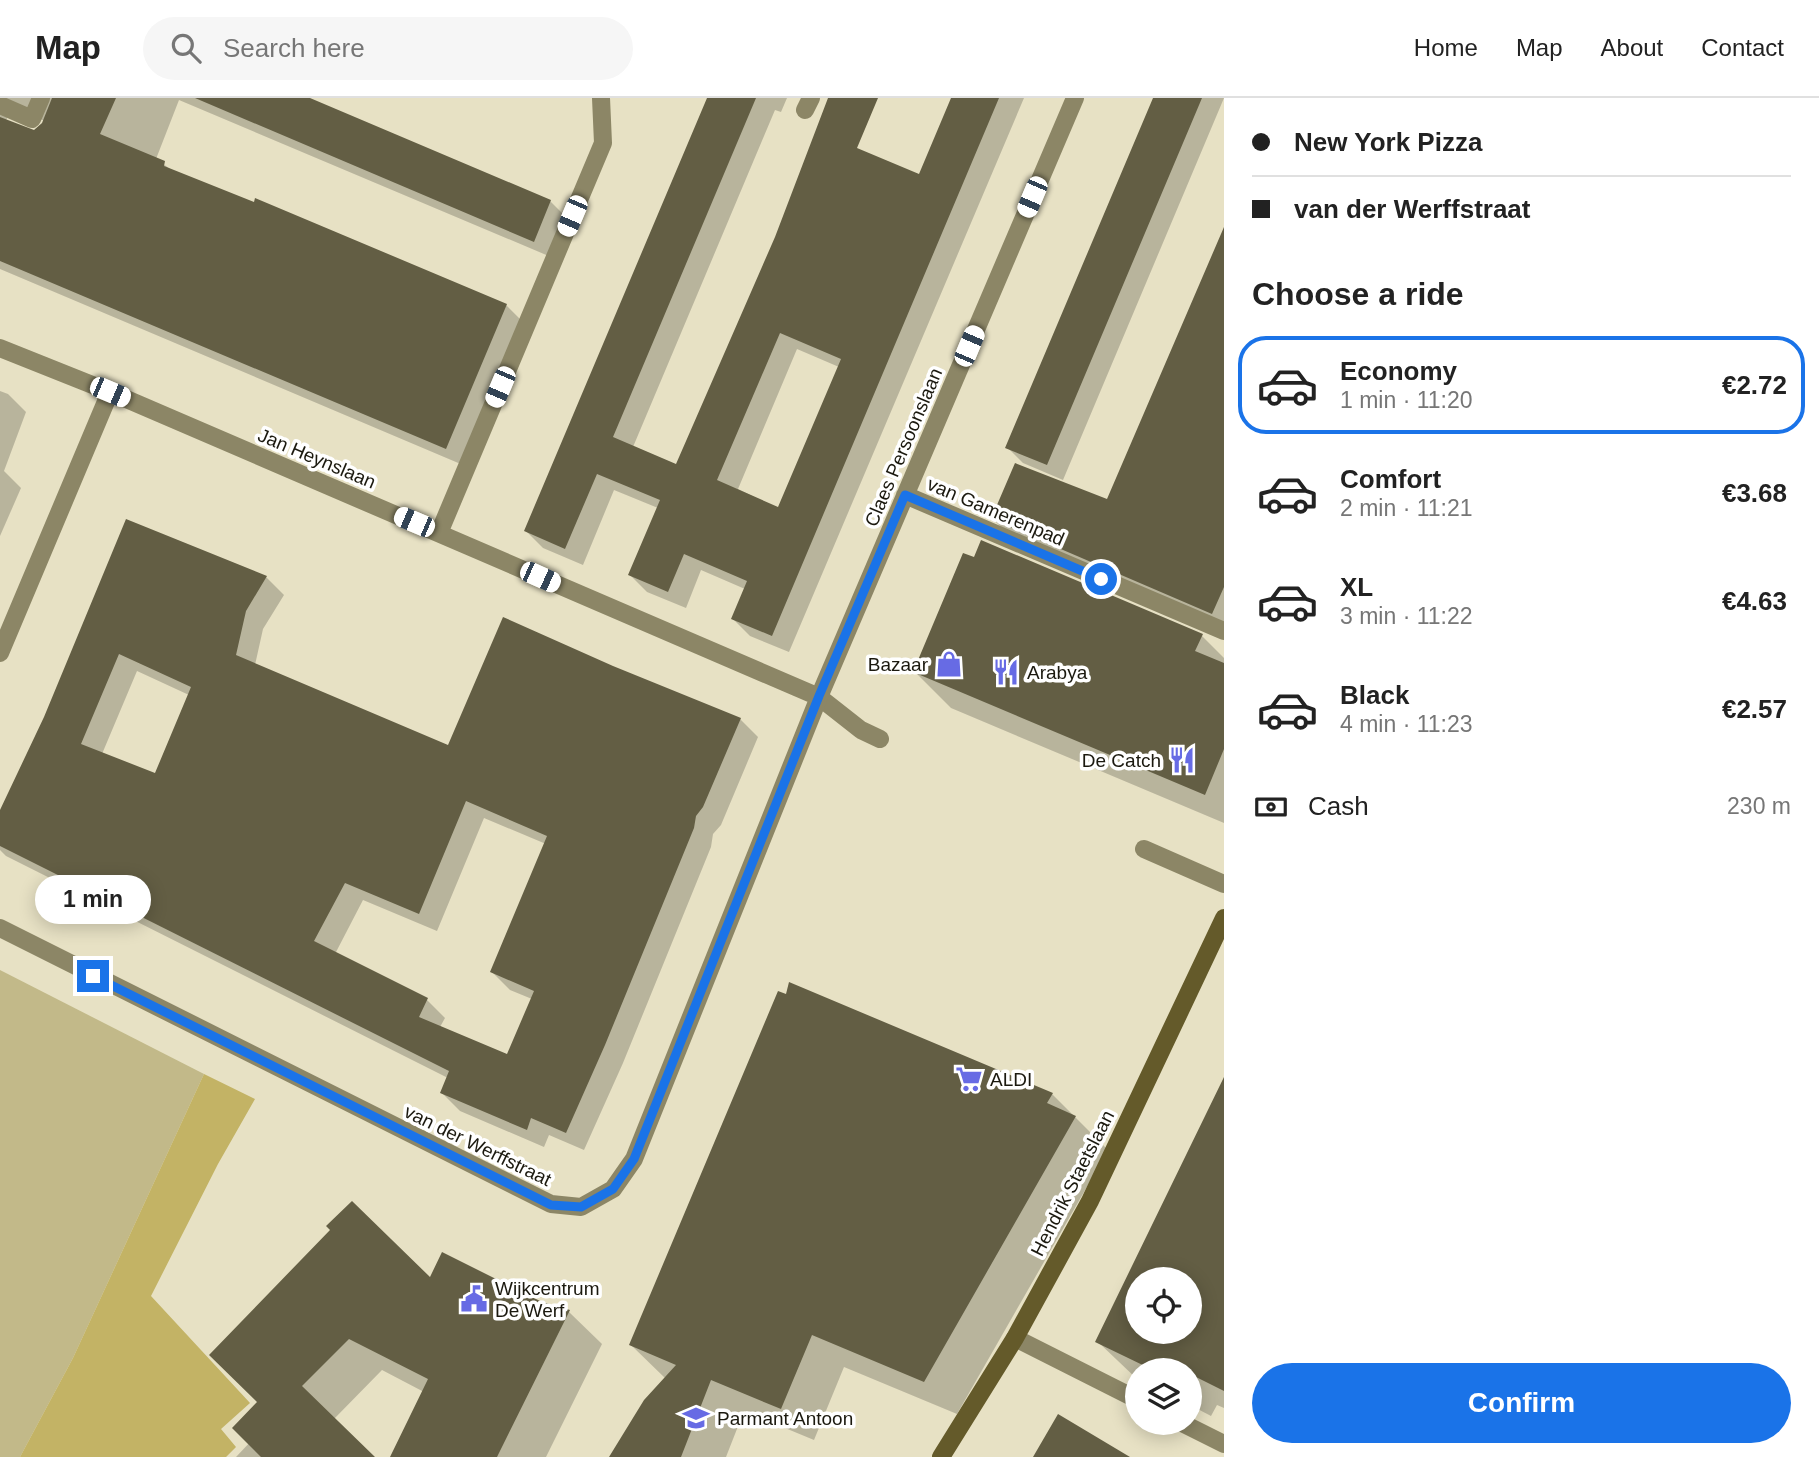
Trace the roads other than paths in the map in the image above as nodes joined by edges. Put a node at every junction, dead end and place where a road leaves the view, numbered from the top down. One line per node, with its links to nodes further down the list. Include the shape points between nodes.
1 (41, 98): 4 (street, via 32,119)
2 (601, 98): 8 (street, via 603,143)
3 (1075, 98): 7 (street, Claes Persoonslaan)
4 (0, 104)
5 (0, 348): 6 (street, Jan Heynslaan)
6 (110, 392): 8 (street, Jan Heynslaan); 10 (street)
7 (905, 495): 9 (street, van Gamerenpad); 11 (street, Claes Persoonslaan)
8 (439, 533): 11 (street, Jan Heynslaan)
9 (1224, 631)
10 (0, 653)
11 (819, 696): 12 (street, Jan Heynslaan, via 861,730); 16 (street, van der Werffstraat, via 634,1159 613,1189 581,1207 551,1205)
12 (880, 739)
13 (1144, 849): 14 (street)
14 (1224, 884)
15 (1224, 918): 17 (street, Hendrik Staetslaan, via 1090,1201)
16 (0, 928)
17 (1015, 1338): 18 (street); 21 (street, Hendrik Staetslaan)
18 (1125, 1393)
19 (1202, 1433): 20 (street)
20 (1224, 1444)
21 (941, 1457)

